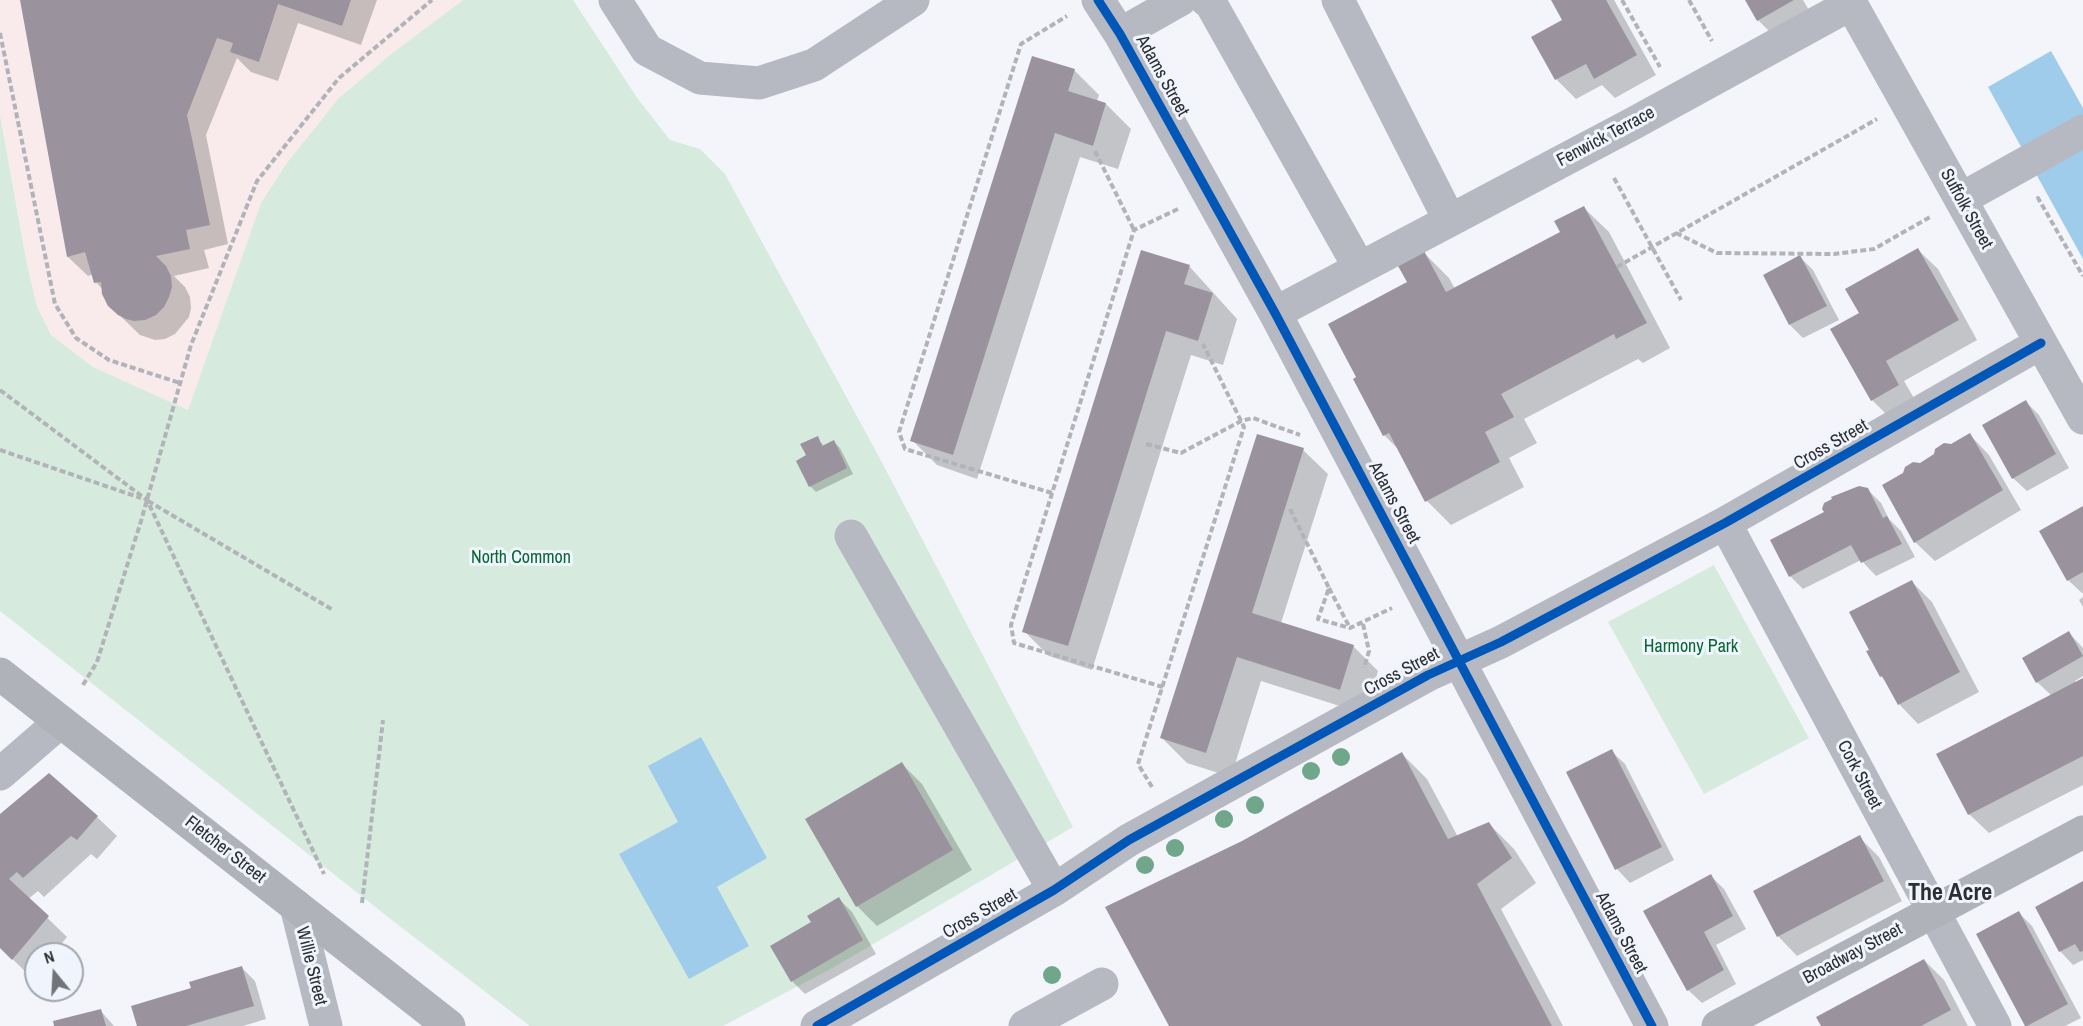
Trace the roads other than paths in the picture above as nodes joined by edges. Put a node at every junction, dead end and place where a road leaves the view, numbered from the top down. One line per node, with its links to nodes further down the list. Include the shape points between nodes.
1 (615, 0): 2 (street, via 647,50 700,78 759,83 814,65)
2 (913, 0)
3 (1098, 0): 8 (street, Adams Street)
4 (1180, 0): 8 (street)
5 (1206, 0): 12 (street)
6 (1338, 0): 11 (street)
7 (1850, 2): 10 (street, Suffolk Street); 11 (street, Fenwick Terrace, via 1634,123)
8 (1120, 34): 13 (street, Adams Street)
9 (2083, 131): 10 (street)
10 (1948, 206): 14 (street, Suffolk Street)
11 (1449, 219): 12 (street, Fenwick Terrace)
12 (1359, 267): 13 (street, Fenwick Terrace)
13 (1275, 313): 18 (street, Adams Street)
14 (2041, 343): 15 (street, Suffolk Street); 16 (street, Cross Street)
15 (2083, 418)
16 (1725, 523): 18 (street, Cross Street); 25 (street, Cork Street)
17 (851, 536): 23 (street)
18 (1459, 661): 23 (street, Cross Street, via 1129,840); 31 (street, Adams Street)
19 (0, 674): 20 (main road, Fletcher Street)
20 (60, 722): 21 (street); 24 (main road, Fletcher Street)
21 (0, 774)
22 (2083, 832): 25 (main road, Broadway Street)
23 (1054, 890): 29 (street, Cross Street)
24 (296, 906): 27 (street, Willie Street); 28 (main road, Fletcher Street)
25 (1933, 912): 32 (main road, Broadway Street); 33 (street, Cork Street)
26 (1102, 984): 30 (street)
27 (327, 1026)
28 (449, 1026)
29 (817, 1026)
30 (1025, 1026)
31 (1652, 1026)
32 (1718, 1026)
33 (1995, 1026)

